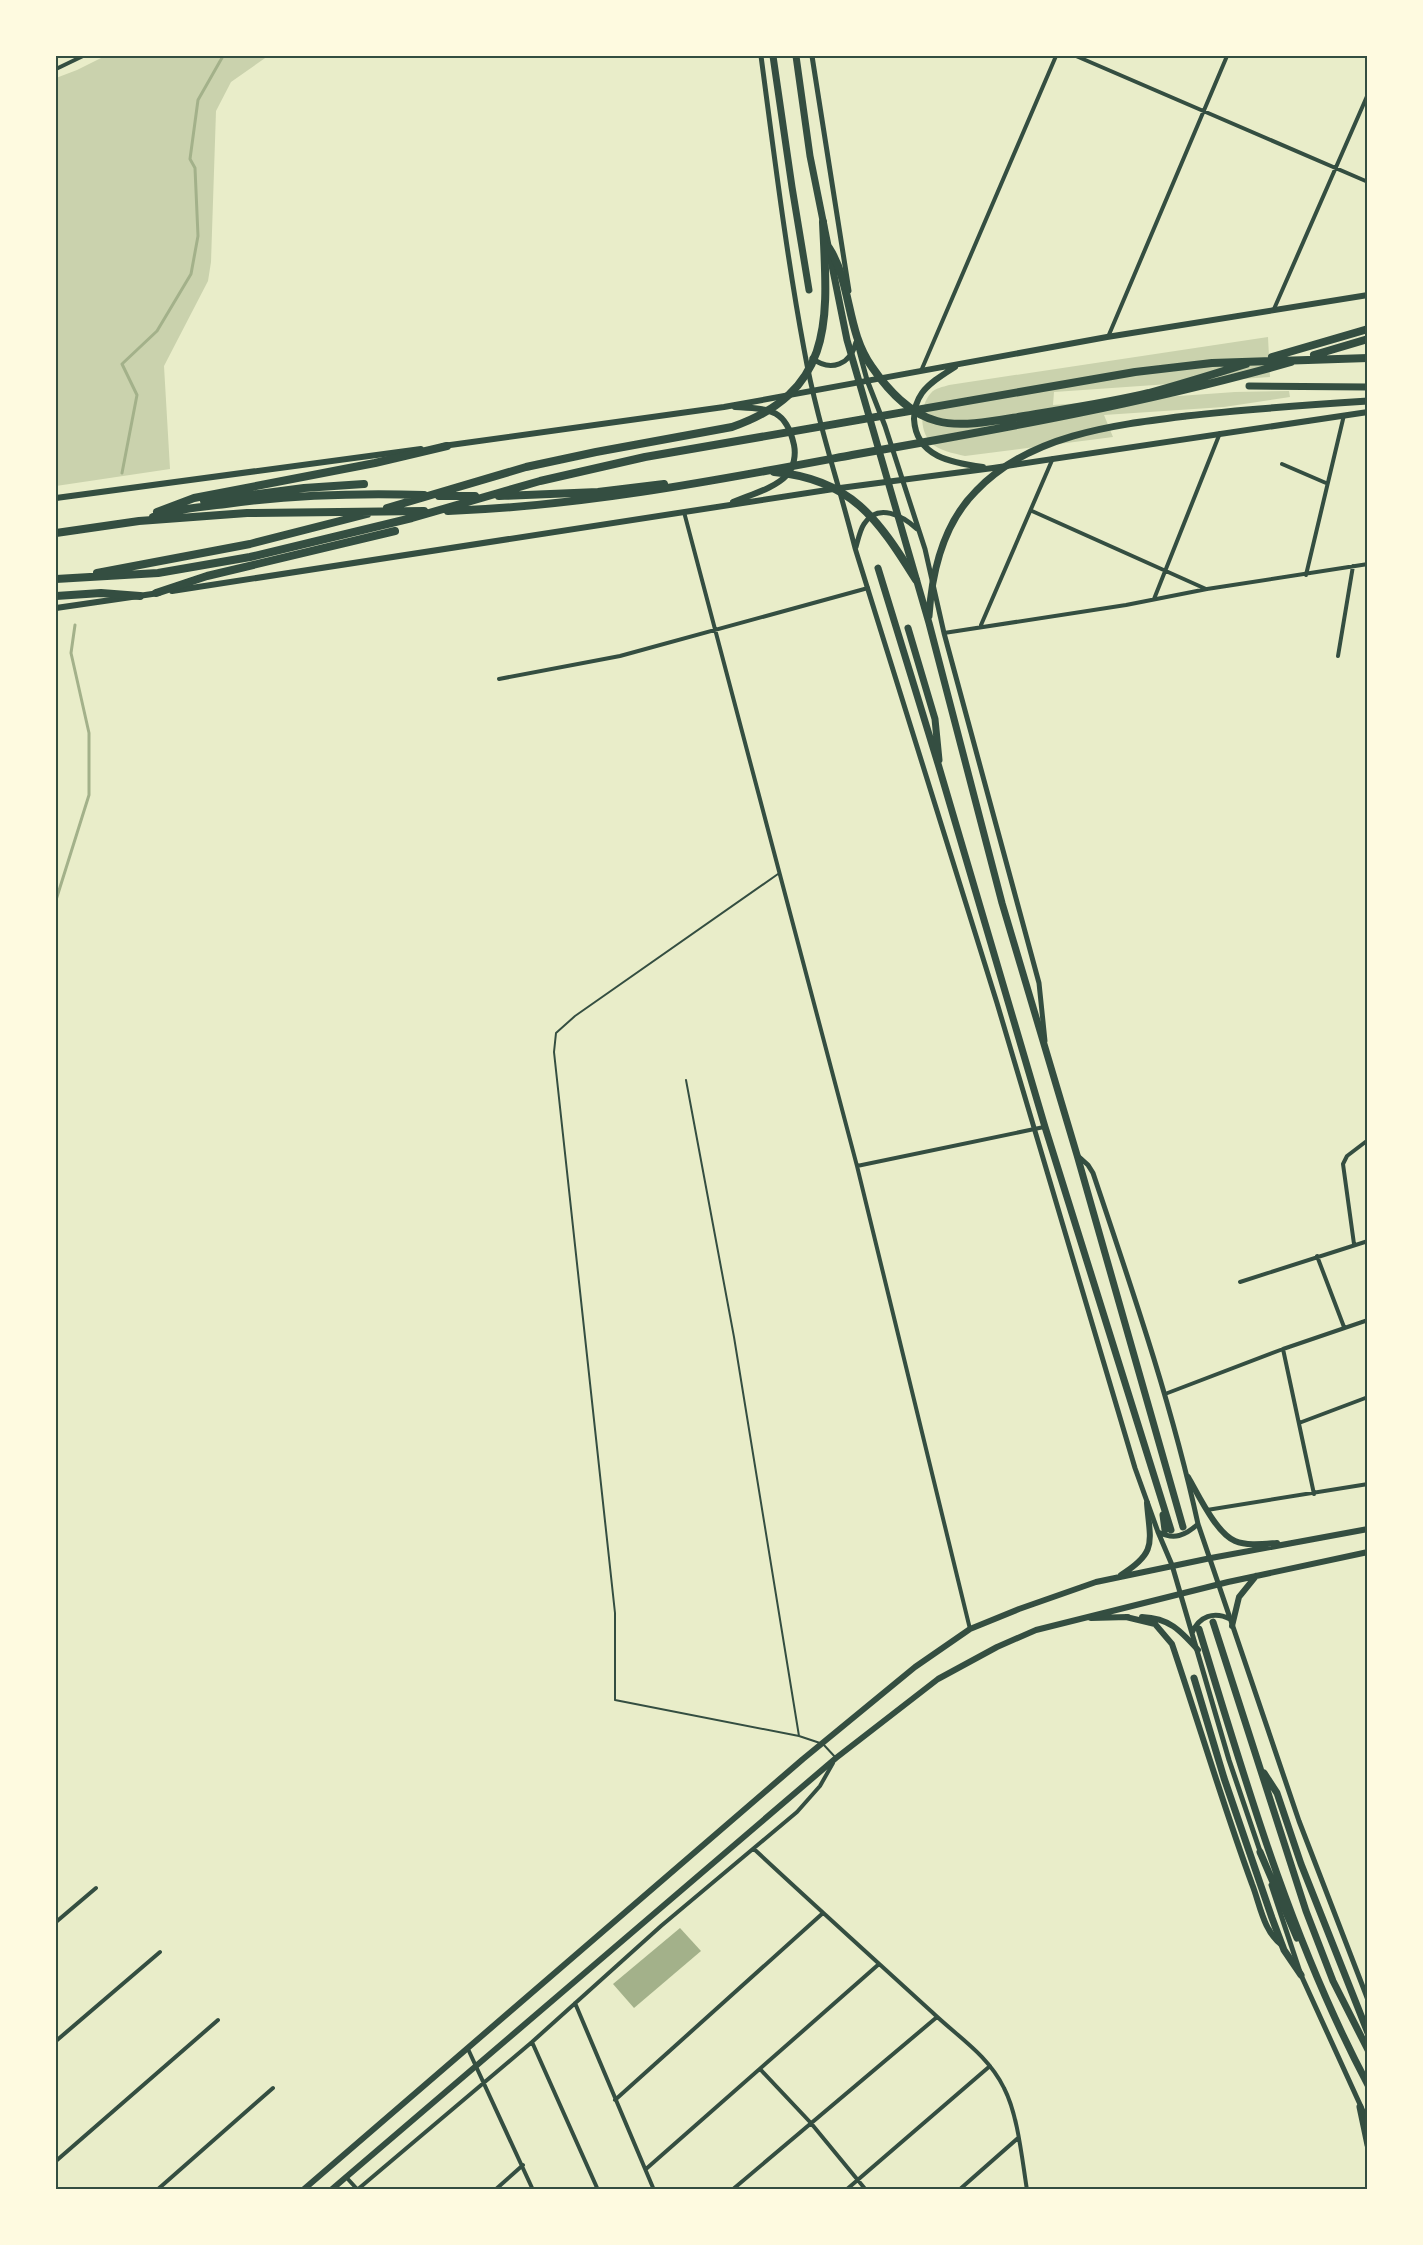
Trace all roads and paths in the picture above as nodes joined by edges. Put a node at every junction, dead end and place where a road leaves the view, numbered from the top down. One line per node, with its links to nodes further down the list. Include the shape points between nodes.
1 (83, 56): 9 (street)
2 (761, 56): 23 (street)
3 (773, 56): 16 (highway)
4 (796, 56): 14 (highway)
5 (812, 56): 22 (street)
6 (1056, 56): 26 (street)
7 (1076, 56): 11 (street)
8 (1227, 56): 11 (street)
9 (56, 69)
10 (1368, 94): 12 (street)
11 (1202, 110): 12 (street); 20 (street)
12 (1335, 168): 13 (street); 18 (street)
13 (1368, 182)
14 (823, 222): 15 (highway); 59 (highway, via 825,312 819,348 798,384 752,420 526,467 351,519 250,543)
15 (829, 248): 19 (highway, via 839,268 855,334 870,365 899,398 938,421 1000,420 1148,393); 60 (highway, via 847,340)
16 (809, 290)
17 (1368, 295): 18 (main road)
18 (1274, 309): 20 (main road)
19 (1368, 329)
20 (1107, 337): 25 (main road)
21 (1368, 339): 49 (highway, via 1174,394 1026,425 645,493 476,510 282,511)
22 (856, 340): 23 (street, via 850,358 836,366 824,366); 27 (street)
23 (804, 351): 30 (street)
24 (1368, 358): 59 (highway, via 1178,366 851,420 594,468 250,557 158,573)
25 (958, 365): 26 (main road); 39 (main road, via 923,392 914,413 915,428 926,449 963,464)
26 (921, 371): 27 (main road)
27 (867, 380): 30 (main road); 40 (street)
28 (1249, 386): 29 (highway)
29 (1368, 387)
30 (814, 391): 32 (main road); 43 (street)
31 (1368, 401): 69 (highway, via 1253,409 1106,428 1045,446 1005,466 975,491 946,534 937,559)
32 (723, 406): 36 (main road); 45 (main road, via 760,408 778,415 792,432 795,451 793,465 784,478)
33 (1368, 412): 34 (main road)
34 (1344, 415): 35 (main road); 41 (street)
35 (1220, 433): 37 (main road); 57 (street)
36 (447, 446): 44 (main road); 49 (highway, via 194,498 167,506)
37 (1053, 458): 39 (main road); 47 (street)
38 (1282, 464): 41 (street)
39 (993, 468): 40 (main road)
40 (901, 480): 43 (main road); 50 (street)
41 (1326, 483): 58 (street)
42 (364, 484): 46 (highway, via 267,491)
43 (840, 488): 45 (main road); 53 (street)
44 (56, 497)
45 (724, 506): 48 (main road)
46 (173, 510): 49 (highway); 60 (highway, via 272,498 370,493 465,496 598,492 768,472 808,478 848,496 880,525)
47 (1032, 511): 57 (street); 70 (street)
48 (684, 512): 63 (main road); 72 (street)
49 (139, 521): 52 (highway)
50 (919, 530): 53 (street, via 894,513 882,513 864,524); 73 (street)
51 (395, 531): 63 (highway, via 207,576)
52 (56, 533)
53 (855, 548): 61 (street)
54 (1368, 564): 55 (street)
55 (1353, 566): 58 (street); 74 (street)
56 (878, 569): 76 (highway)
57 (1165, 570): 62 (street); 67 (street)
58 (1306, 574): 62 (street)
59 (58, 579)
60 (916, 580): 69 (highway)
61 (868, 588): 72 (street); 81 (street)
62 (1207, 589): 67 (street)
63 (156, 593): 65 (main road)
64 (57, 595): 66 (highway)
65 (140, 596): 66 (highway)
66 (102, 597): 68 (main road)
67 (1153, 600): 70 (street)
68 (56, 608)
69 (929, 623): 78 (highway, via 1002,903)
70 (981, 626): 73 (street)
71 (908, 628): 76 (highway, via 937,728)
72 (713, 630): 75 (street, via 620,656); 77 (street)
73 (944, 633): 78 (street, via 1039,983)
74 (1338, 656)
75 (499, 679)
76 (939, 767): 80 (highway)
77 (780, 872): 84 (street); 121 (lane, via 575,1016 556,1033 553,1043 615,1613 615,1700)
78 (1047, 1057): 83 (highway)
79 (686, 1080): 121 (lane, via 734,1337)
80 (1045, 1127): 81 (street); 103 (highway, via 1160,1498)
81 (1034, 1130): 84 (street); 98 (street)
82 (1368, 1140): 86 (street, via 1347,1156 1343,1164)
83 (1077, 1155): 92 (street, via 1093,1173); 101 (highway)
84 (857, 1166): 116 (street)
85 (1368, 1241): 86 (street)
86 (1354, 1244): 87 (street)
87 (1317, 1256): 88 (street); 90 (street)
88 (1240, 1282)
89 (1368, 1320): 90 (street)
90 (1344, 1327): 91 (street)
91 (1283, 1348): 92 (street); 94 (street)
92 (1165, 1394): 95 (street)
93 (1368, 1397): 94 (street)
94 (1299, 1423): 97 (street)
95 (1188, 1477): 99 (main road); 100 (street)
96 (1368, 1484): 97 (street)
97 (1314, 1494): 99 (street)
98 (1147, 1503): 103 (street); 109 (main road, via 1148,1552 1139,1564)
99 (1208, 1510): 104 (main road, via 1232,1540 1257,1544)
100 (1198, 1524): 103 (street, via 1178,1536 1169,1537); 106 (street)
101 (1183, 1527)
102 (1368, 1529): 104 (main road)
103 (1164, 1530): 107 (street)
104 (1301, 1542): 106 (main road)
105 (1368, 1552): 108 (main road)
106 (1210, 1558): 107 (main road); 110 (street)
107 (1172, 1565): 109 (main road); 111 (street)
108 (1256, 1576): 110 (main road); 115 (main road, via 1239,1597)
109 (1117, 1577): 116 (main road)
110 (1219, 1584): 111 (main road); 115 (street)
111 (1180, 1593): 113 (main road); 118 (street)
112 (1126, 1617): 113 (main road); 119 (main road, via 1158,1617 1180,1630); 130 (main road, via 1155,1624 1172,1644 1260,1910 1274,1939)
113 (1076, 1619): 123 (main road, via 1036,1630 938,1679)
114 (1213, 1622): 124 (highway)
115 (1231, 1622): 118 (street, via 1223,1615 1207,1616); 135 (street, via 1299,1821)
116 (970, 1629): 122 (main road, via 915,1667)
117 (1199, 1629): 132 (highway, via 1234,1745)
118 (1192, 1633): 119 (street)
119 (1197, 1650): 126 (street, via 1228,1760)
120 (1194, 1678): 130 (highway)
121 (799, 1736): 122 (lane)
122 (823, 1744): 123 (lane); 142 (main road)
123 (836, 1758): 125 (street, via 806,1803); 144 (main road)
124 (1259, 1766): 139 (highway, via 1277,1793 1308,1884); 143 (highway, via 1306,1911)
125 (754, 1849): 128 (street); 136 (street)
126 (1260, 1852): 132 (highway, via 1289,1923); 134 (street)
127 (96, 1888): 129 (street)
128 (823, 1913): 133 (street); 150 (street)
129 (56, 1922)
130 (1282, 1945): 134 (highway)
131 (160, 1952): 140 (street)
132 (1307, 1955): 148 (highway)
133 (880, 1963): 137 (street); 146 (street)
134 (1301, 1975): 151 (street)
135 (1368, 2000)
136 (575, 2003): 141 (street); 150 (street)
137 (937, 2017): 145 (street); 152 (street)
138 (218, 2020): 156 (street)
139 (1368, 2033)
140 (56, 2041)
141 (532, 2042): 147 (street); 167 (street)
142 (468, 2049): 144 (street); 163 (main road)
143 (1368, 2050)
144 (476, 2066): 147 (street); 159 (main road)
145 (990, 2066): 154 (street, via 1005,2090); 160 (street)
146 (760, 2069): 152 (street); 158 (street)
147 (484, 2081): 157 (street); 161 (street)
148 (1368, 2085)
149 (273, 2088): 162 (street)
150 (615, 2100): 158 (street)
151 (1360, 2107): 153 (street); 155 (highway)
152 (810, 2122): 160 (street); 169 (street)
153 (1368, 2122)
154 (1019, 2138): 172 (street); 173 (street)
155 (1368, 2145)
156 (56, 2161)
157 (523, 2165): 165 (street); 166 (street)
158 (646, 2169): 168 (street)
159 (346, 2176): 161 (street); 164 (main road)
160 (858, 2179): 170 (street); 171 (street)
161 (357, 2189)
162 (157, 2190)
163 (303, 2190)
164 (331, 2190)
165 (495, 2190)
166 (533, 2190)
167 (598, 2190)
168 (654, 2190)
169 (732, 2190)
170 (846, 2190)
171 (866, 2190)
172 (959, 2190)
173 (1027, 2190)

